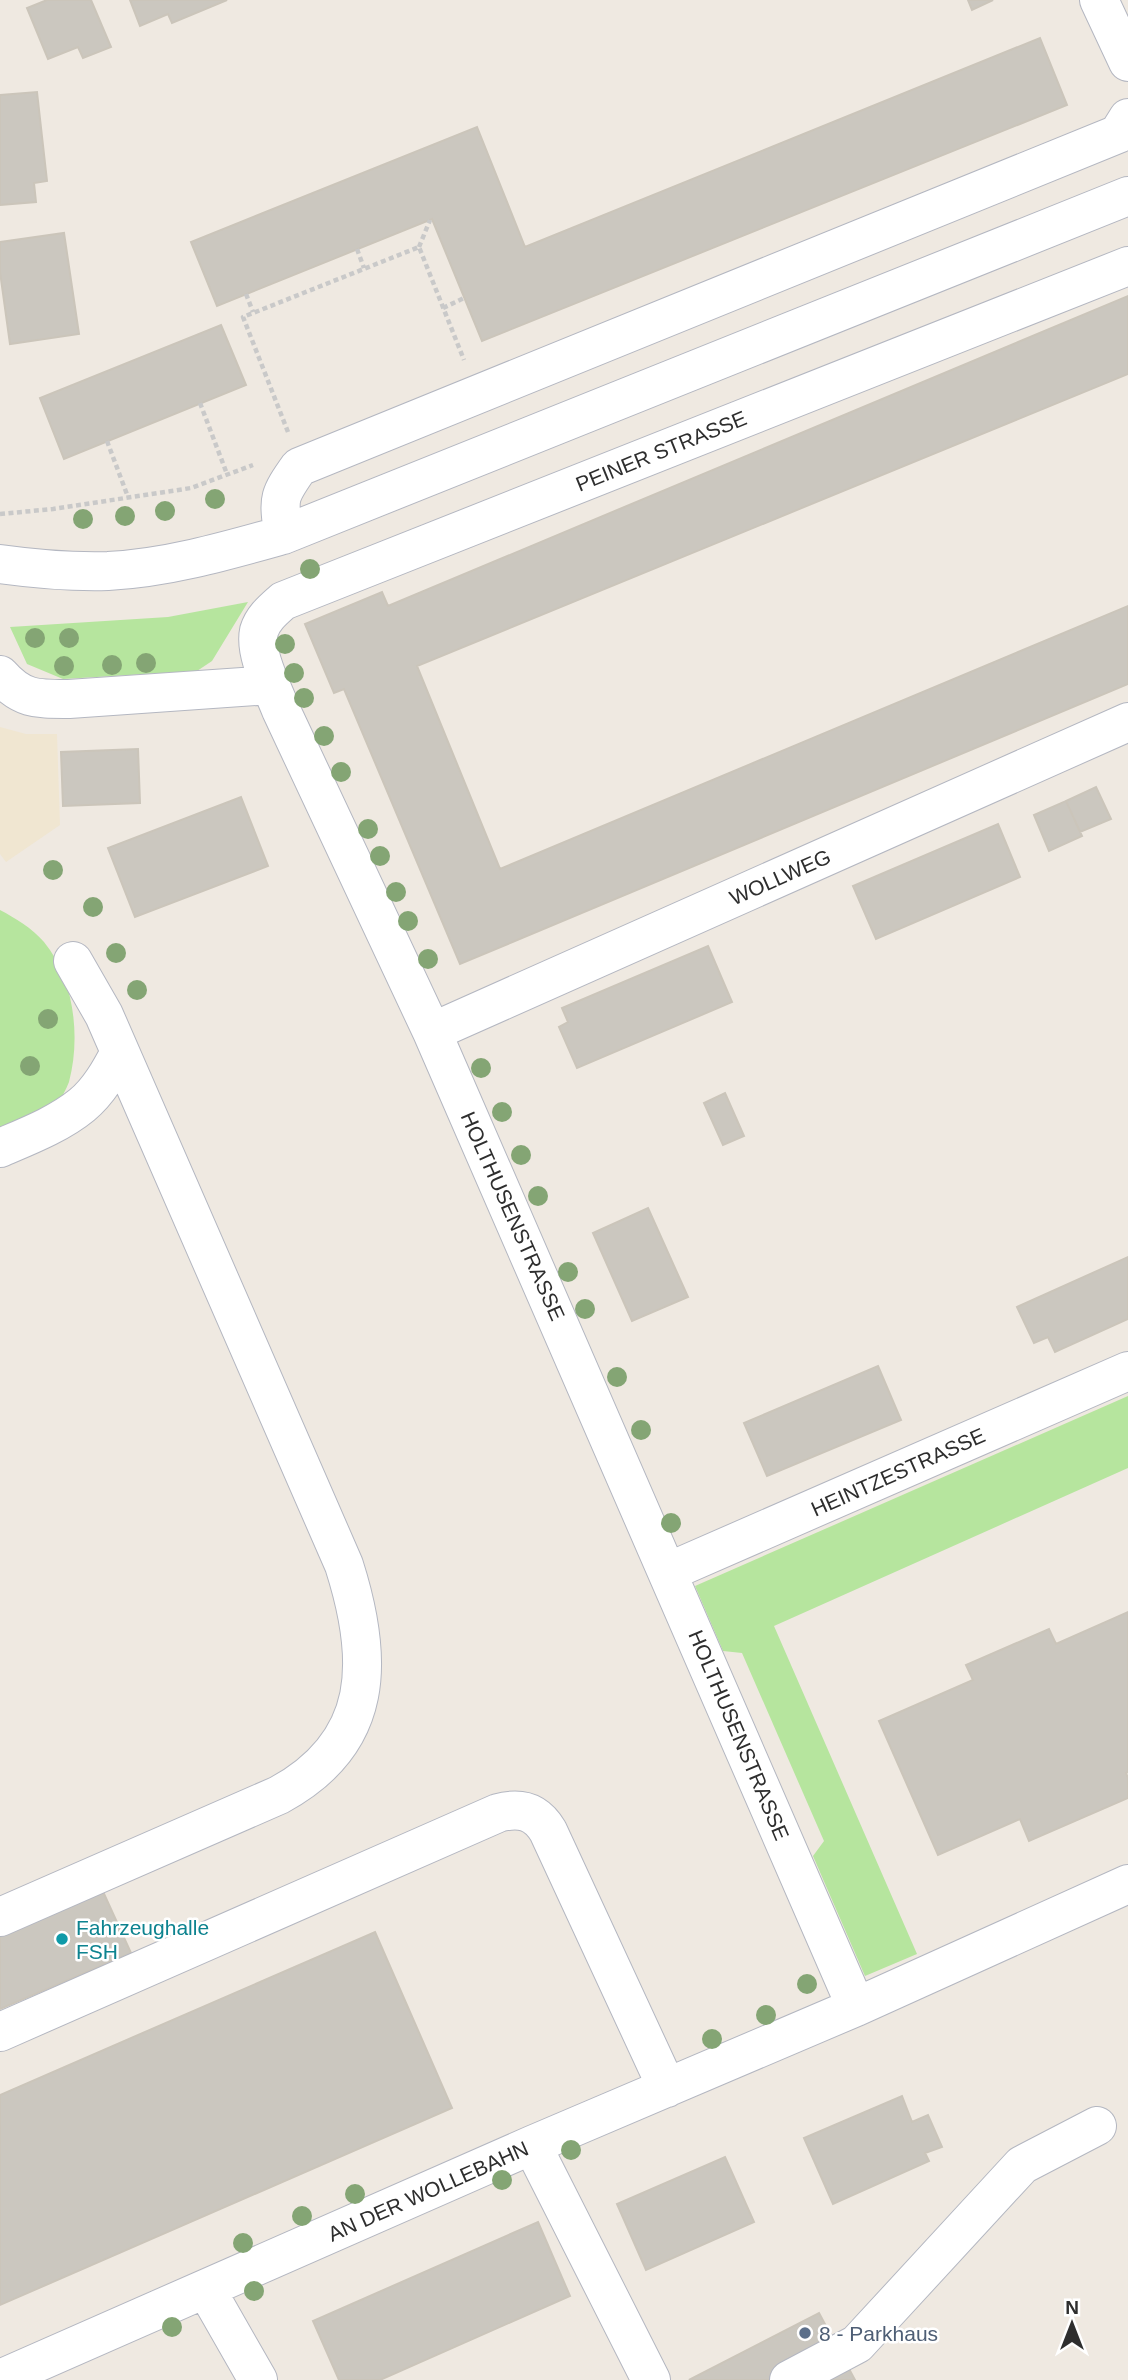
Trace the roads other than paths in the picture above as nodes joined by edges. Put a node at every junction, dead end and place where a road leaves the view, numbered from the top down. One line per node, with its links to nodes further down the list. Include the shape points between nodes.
1 (1099, 0): 2 (street)
2 (1128, 62)
3 (1128, 118): 6 (street, via 1118,134 295,453 281,492)
4 (1128, 196): 6 (street)
5 (1128, 266): 9 (street, PEINER STRASSE, via 283,601 268,614 259,632 261,660)
6 (283, 535): 7 (street, via 201,557 109,571)
7 (0, 564)
8 (0, 675): 9 (street, via 12,689 37,699)
9 (271, 685): 12 (street, HOLTHUSENSTRASSE)
10 (1128, 722): 12 (street, WOLLWEG)
11 (73, 961): 13 (street)
12 (432, 1032): 16 (street, HOLTHUSENSTRASSE)
13 (120, 1052): 14 (street, via 82,1105 44,1129); 18 (street, via 344,1565 356,1610 363,1674 352,1721 333,1754 304,1782)
14 (0, 1148)
15 (1128, 1371): 16 (street, HEINTZESTRASSE)
16 (668, 1572): 19 (street, HOLTHUSENSTRASSE)
17 (1128, 1884): 19 (street, AN DER WOLLEBAHN)
18 (0, 1917)
19 (856, 2007): 21 (street, AN DER WOLLEBAHN)
20 (0, 2032): 21 (street, via 498,1812 520,1810 542,1821 548,1831)
21 (667, 2088): 23 (street, AN DER WOLLEBAHN)
22 (1097, 2126): 28 (street, via 1021,2165 857,2344)
23 (532, 2145): 24 (street, AN DER WOLLEBAHN); 27 (street)
24 (206, 2289): 25 (street, AN DER WOLLEBAHN); 26 (street)
25 (0, 2379)
26 (258, 2380)
27 (651, 2380)
28 (789, 2380)

